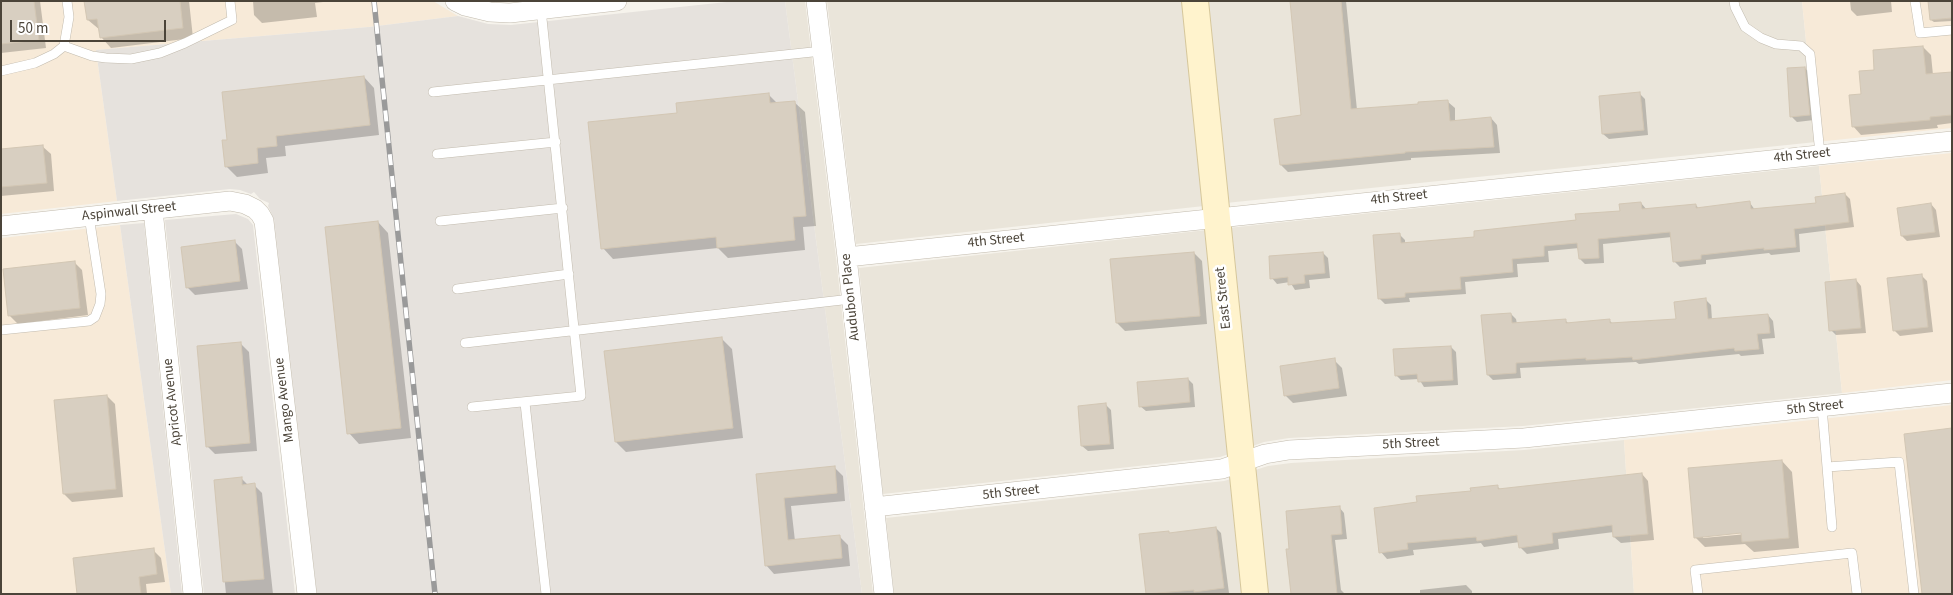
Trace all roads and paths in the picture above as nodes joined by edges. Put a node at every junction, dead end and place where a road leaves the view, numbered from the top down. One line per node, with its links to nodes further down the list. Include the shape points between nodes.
1 (67, 1): 11 (lane, via 69,17)
2 (230, 1): 11 (lane, via 232,20 160,53 130,59 106,58)
3 (455, 1): 9 (street, via 490,12)
4 (617, 1): 9 (street)
5 (816, 1): 12 (street, Audubon Place)
6 (1195, 1): 24 (street, East Street)
7 (1734, 1): 19 (lane, via 1745,26 1761,38 1776,44 1801,46 1810,54)
8 (1915, 1): 10 (lane, via 1920,32)
9 (541, 9): 14 (lane)
10 (1952, 30)
11 (64, 46): 13 (lane, via 35,64)
12 (822, 51): 14 (lane); 27 (street, Audubon Place)
13 (1, 71)
14 (549, 80): 15 (lane); 17 (lane)
15 (433, 92)
16 (1952, 140): 19 (street, 4th Street)
17 (556, 142): 18 (lane); 20 (lane)
18 (436, 154)
19 (1820, 154): 24 (street, 4th Street)
20 (563, 208): 25 (lane); 28 (lane)
21 (255, 209): 22 (street, Aspinwall Street, via 230,202); 43 (street, Mango Avenue, via 264,221)
22 (153, 210): 23 (street, Aspinwall Street); 42 (street, Apricot Avenue)
23 (89, 216): 26 (street, Aspinwall Street); 31 (lane, via 101,294 95,316 89,321)
24 (1216, 217): 27 (street, 4th Street); 38 (street, East Street)
25 (440, 221)
26 (1, 226)
27 (847, 257): 30 (street, Audubon Place)
28 (569, 274): 29 (lane); 32 (lane)
29 (457, 289)
30 (851, 298): 32 (lane); 40 (street, Audubon Place)
31 (1, 330)
32 (575, 331): 33 (lane); 35 (lane, via 581,396)
33 (465, 343)
34 (1952, 392): 37 (street, 5th Street)
35 (525, 403): 36 (lane); 44 (lane)
36 (472, 407)
37 (1822, 407): 38 (street, 5th Street, via 1524,438 1289,450); 39 (lane)
38 (1240, 463): 40 (street, 5th Street, via 1222,469); 46 (street, East Street)
39 (1827, 467): 41 (lane); 49 (lane, via 1899,462)
40 (874, 508): 45 (street, Audubon Place)
41 (1832, 527)
42 (193, 594)
43 (307, 594)
44 (546, 594)
45 (884, 594)
46 (1255, 594)
47 (1698, 594): 48 (lane, via 1695,570 1852,553)
48 (1857, 594)
49 (1914, 594)

